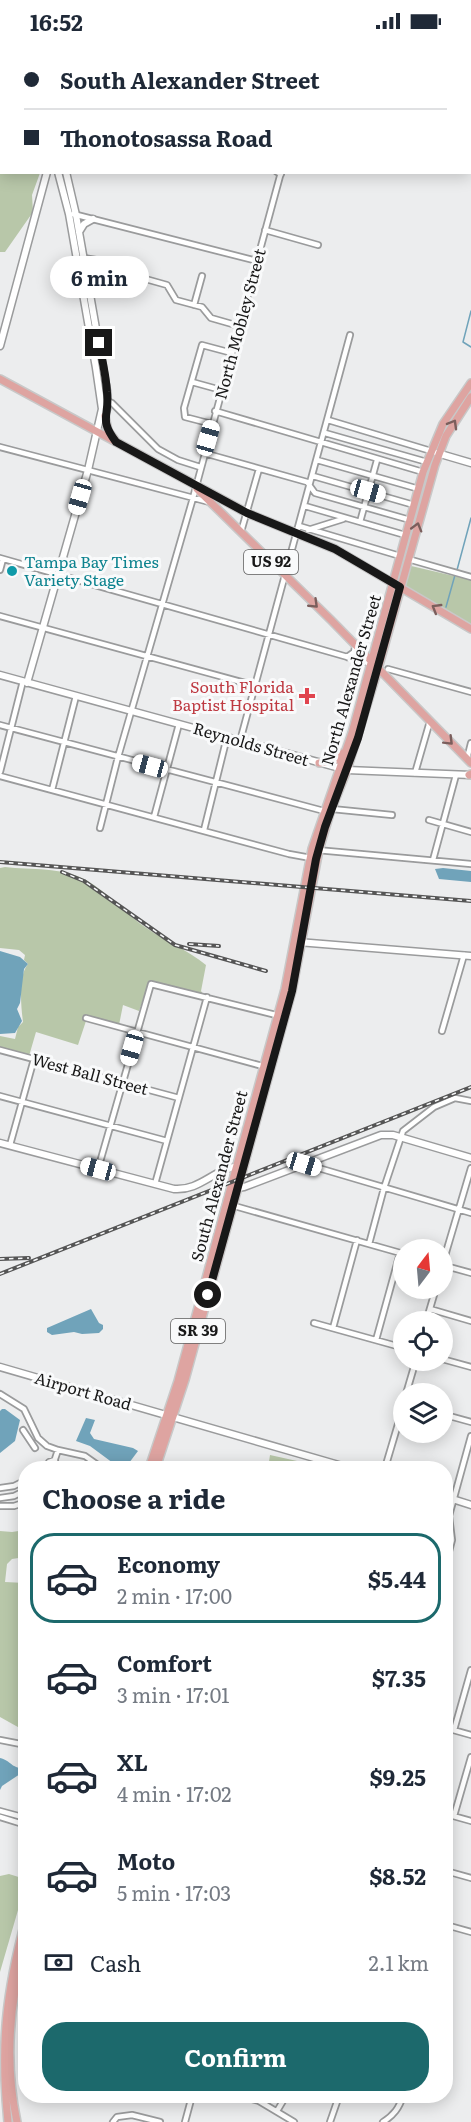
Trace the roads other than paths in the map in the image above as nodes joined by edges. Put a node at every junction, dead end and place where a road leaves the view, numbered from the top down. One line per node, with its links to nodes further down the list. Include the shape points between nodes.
1 (46, 174): 16 (street)
2 (59, 174): 5 (street)
3 (66, 174): 5 (street)
4 (279, 174): 7 (street, North Mobley Street)
5 (72, 214): 6 (street); 8 (street); 21 (street)
6 (93, 219): 8 (street); 11 (street)
7 (265, 230): 9 (street); 11 (street, North Mobley Street)
8 (79, 233): 10 (street)
9 (318, 245)
10 (84, 258): 13 (street, via 167,285 174,299); 24 (street)
11 (257, 261): 14 (street, North Mobley Street)
12 (201, 276): 13 (street)
13 (194, 305): 14 (street, via 205,309 211,318)
14 (239, 326): 17 (street, North Mobley Street)
15 (351, 335): 27 (street)
16 (0, 346)
17 (232, 353): 19 (street, via 202,345); 22 (street, North Mobley Street)
18 (0, 379): 29 (main road, US 92)
19 (192, 382): 22 (street); 28 (street, via 185,417)
20 (471, 383): 34 (main road, North Alexander Street / SR 39, via 443,424)
21 (100, 389): 24 (street); 26 (street)
22 (221, 390): 25 (street, North Mobley Street)
23 (471, 397): 34 (main road, North Alexander Street / SR 39, one-way to 23)
24 (108, 401): 26 (street); 40 (street, via 159,449)
25 (215, 411): 28 (street, North Mobley Street); 32 (street)
26 (103, 412): 29 (street); 31 (main road)
27 (328, 420): 30 (street); 34 (street)
28 (212, 424): 35 (street, North Mobley Street)
29 (97, 432): 31 (main road, US 92); 42 (street)
30 (325, 433): 32 (street); 38 (street)
31 (116, 442): 46 (main road, US 92)
32 (322, 443): 36 (street); 37 (street)
33 (0, 447): 42 (street)
34 (435, 452): 38 (main road, North Alexander Street / SR 39); 39 (street); 63 (main road, North Alexander Street / SR 39, one-way to 34)
35 (204, 453): 40 (street, North Mobley Street); 41 (street)
36 (376, 459): 43 (street); 45 (street)
37 (317, 460): 44 (street); 45 (street)
38 (427, 462): 43 (main road, North Alexander Street / SR 39)
39 (471, 463)
40 (200, 467): 46 (street, North Mobley Street)
41 (259, 469): 47 (street, via 306,482); 55 (street)
42 (88, 470): 50 (street); 68 (street)
43 (423, 472): 48 (main road, North Alexander Street / SR 39)
44 (313, 476): 47 (street); 49 (street)
45 (372, 476): 48 (street); 49 (street)
46 (196, 486): 50 (street, North Mobley Street); 51 (main road, US 92); 55 (main road, US 92)
47 (310, 487): 53 (street); 54 (street, via 315,493)
48 (419, 489): 52 (main road, North Alexander Street / SR 39)
49 (368, 491): 52 (street); 54 (street)
50 (193, 498): 51 (street); 73 (street, North Mobley Street)
51 (213, 503): 61 (main road, US 92)
52 (414, 505): 57 (main road, North Alexander Street / SR 39)
53 (305, 506): 56 (street); 59 (street)
54 (364, 507): 57 (street); 58 (street)
55 (247, 513): 59 (main road, US 92); 61 (street)
56 (344, 518): 58 (street); 60 (street)
57 (410, 520): 62 (main road, North Alexander Street / SR 39)
58 (360, 522): 62 (street)
59 (298, 530): 60 (street); 67 (main road, US 92); 69 (street)
60 (308, 530): 63 (street)
61 (241, 532): 69 (main road, US 92)
62 (405, 535): 63 (main road, North Alexander Street / SR 39)
63 (404, 557): 65 (main road, North Alexander Street / SR 39); 70 (street); 72 (main road, North Alexander Street / SR 39)
64 (1, 559): 66 (street); 68 (street)
65 (397, 565): 67 (main road); 71 (main road, North Alexander Street / SR 39)
66 (0, 570)
67 (377, 573): 71 (main road, US 92)
68 (58, 574): 73 (street); 75 (street)
69 (285, 576): 77 (street); 78 (main road, US 92, one-way to 78)
70 (471, 577)
71 (392, 583): 72 (main road, US 92); 81 (main road, North Alexander Street / SR 39)
72 (400, 587): 76 (main road, US 92, one-way to 72); 82 (main road, North Alexander Street / SR 39)
73 (163, 604): 77 (street); 79 (street, North Mobley Street)
74 (0, 616): 75 (street)
75 (43, 628): 79 (street); 86 (street)
76 (471, 629)
77 (270, 634): 80 (street); 88 (street)
78 (355, 647): 80 (street); 81 (main road, US 92)
79 (148, 657): 88 (street); 91 (street, North Mobley Street)
80 (347, 657): 81 (street)
81 (372, 664): 82 (main road); 100 (main road, North Alexander Street / SR 39)
82 (378, 669): 87 (main road); 104 (main road, North Alexander Street / SR 39)
83 (388, 669): 84 (street)
84 (398, 672): 87 (street); 89 (street)
85 (0, 675): 86 (street, Reynolds Street)
86 (25, 682): 90 (street, Reynolds Street); 95 (street)
87 (394, 685): 92 (main road)
88 (255, 686): 97 (street)
89 (471, 692)
90 (76, 696): 91 (street, Reynolds Street); 98 (street)
91 (131, 710): 93 (street, Reynolds Street); 101 (street, North Mobley Street)
92 (429, 721): 102 (main road, one-way to 102); 106 (street)
93 (179, 723): 96 (street, Reynolds Street); 105 (street)
94 (0, 725): 95 (street)
95 (11, 728): 98 (street); 107 (street)
96 (227, 737): 97 (street, Reynolds Street); 110 (street)
97 (240, 741): 103 (street, Reynolds Street)
98 (64, 743): 101 (street); 111 (street)
99 (471, 743): 102 (street)
100 (348, 746): 103 (main road, via 336,760); 104 (main road, North Alexander Street / SR 39)
101 (118, 757): 105 (street); 112 (street)
102 (469, 761)
103 (319, 763): 104 (street, Reynolds Street)
104 (344, 769): 106 (street, Reynolds Street); 113 (main road, North Alexander Street / SR 39)
105 (167, 770): 110 (street); 115 (street)
106 (415, 773): 108 (street, Reynolds Street)
107 (0, 774): 111 (street)
108 (456, 775): 109 (street, Reynolds Street); 117 (street)
109 (470, 775)
110 (215, 783): 113 (street); 119 (street)
111 (52, 790): 112 (street)
112 (106, 804): 115 (street); 118 (street)
113 (328, 810): 114 (street); 121 (main road, North Alexander Street / SR 39)
114 (392, 815)
115 (154, 817): 119 (street)
116 (429, 820): 117 (street)
117 (444, 823): 120 (street); 123 (street)
118 (100, 828)
119 (204, 830): 122 (street)
120 (471, 832)
121 (315, 850): 122 (main road, North Alexander Street / SR 39); 123 (street)
122 (313, 858): 125 (main road, North Alexander Street / SR 39)
123 (433, 860): 124 (street)
124 (471, 864)
125 (307, 888): 126 (main road, South Alexander Street / SR 39)
126 (298, 942): 127 (street); 129 (main road, South Alexander Street / SR 39)
127 (467, 956): 131 (street)
128 (207, 997): 129 (street); 132 (street, via 151,984); 133 (street)
129 (281, 1016): 136 (main road, South Alexander Street / SR 39)
130 (86, 1018): 132 (street)
131 (442, 1031)
132 (136, 1032): 133 (street); 137 (street)
133 (193, 1047): 136 (street); 139 (street)
134 (0, 1050): 135 (street, West Ball Street)
135 (34, 1059): 137 (street, West Ball Street); 141 (street)
136 (266, 1067): 149 (main road, South Alexander Street / SR 39)
137 (122, 1083): 139 (street, West Ball Street); 142 (street)
138 (0, 1096): 141 (street)
139 (179, 1098): 144 (street)
140 (471, 1101): 143 (street, via 455,1098 434,1107 404,1131)
141 (23, 1102): 142 (street); 146 (street)
142 (110, 1125): 144 (street); 151 (street)
143 (401, 1138): 147 (street); 148 (street, via 381,1135); 154 (street)
144 (167, 1141): 152 (street)
145 (0, 1143): 146 (street)
146 (10, 1145): 151 (street)
147 (471, 1158)
148 (304, 1164): 153 (street); 154 (street)
149 (239, 1166): 152 (street, via 189,1189); 153 (main road, South Alexander Street / SR 39); 155 (main road, South Alexander Street / SR 39)
150 (471, 1168): 156 (street)
151 (98, 1169): 152 (street)
152 (155, 1184)
153 (237, 1188): 155 (main road, South Alexander Street / SR 39)
154 (384, 1188): 156 (street); 160 (street)
155 (229, 1204): 159 (street); 176 (main road, South Alexander Street / SR 39)
156 (458, 1209): 157 (street); 158 (street)
157 (471, 1213)
158 (450, 1239)
159 (357, 1240): 160 (street); 169 (street)
160 (369, 1244): 161 (street)
161 (393, 1251)
162 (453, 1268): 163 (street)
163 (471, 1273)
164 (393, 1283): 170 (street)
165 (433, 1299): 166 (street)
166 (430, 1309): 167 (street)
167 (471, 1321)
168 (314, 1323): 169 (street)
169 (333, 1328): 170 (street)
170 (376, 1340): 171 (street)
171 (393, 1345)
172 (453, 1362): 174 (street)
173 (0, 1366): 176 (street, Airport Road)
174 (471, 1367)
175 (0, 1394): 180 (street, via 24,1409)
176 (169, 1416): 189 (main road, South Alexander Street / SR 39); 190 (main road, South Alexander Street / SR 39); 191 (street, Airport Road)
177 (453, 1417): 178 (street)
178 (471, 1422)
179 (23, 1430): 181 (street)
180 (36, 1434): 181 (street); 185 (street, via 47,1446)
181 (29, 1437): 184 (street)
182 (471, 1437): 197 (street)
183 (393, 1441): 192 (street)
184 (35, 1449)
185 (58, 1450): 186 (street); 188 (street)
186 (56, 1460): 187 (street)
187 (52, 1461)
188 (92, 1461)
189 (152, 1461)
190 (158, 1461)
191 (325, 1461)
192 (387, 1461)
193 (18, 1484): 194 (street)
194 (0, 1488)
195 (18, 1494): 196 (street)
196 (0, 1498)
197 (453, 1499): 199 (street)
198 (18, 1505): 200 (street)
199 (471, 1505)
200 (0, 1506)
201 (471, 1670): 202 (street)
202 (454, 1730): 203 (street)
203 (471, 1735)
204 (0, 1740): 205 (street)
205 (18, 1743)
206 (471, 1756): 209 (street)
207 (0, 1811): 208 (street)
208 (18, 1816)
209 (454, 1816): 211 (street)
210 (0, 1817): 212 (street)
211 (471, 1821)
212 (18, 1823)
213 (453, 1873): 214 (street)
214 (471, 1878)
215 (453, 1927): 216 (street)
216 (471, 1932)
217 (18, 1945): 220 (main road)
218 (18, 1977): 219 (main road)
219 (12, 2004): 220 (main road); 221 (main road)
220 (3, 2015): 221 (main road, via 6,2073); 227 (main road, via 1,2079)
221 (10, 2081): 227 (main road)
222 (190, 2103): 233 (street)
223 (261, 2103): 228 (street)
224 (282, 2103): 228 (street)
225 (337, 2103): 235 (street)
226 (400, 2103): 236 (street)
227 (7, 2110): 229 (main road); 230 (main road)
228 (277, 2111): 234 (street)
229 (8, 2122)
230 (17, 2122)
231 (113, 2122): 232 (street, via 117,2117 132,2115)
232 (160, 2122)
233 (185, 2122)
234 (294, 2122)
235 (330, 2122)
236 (383, 2122)

